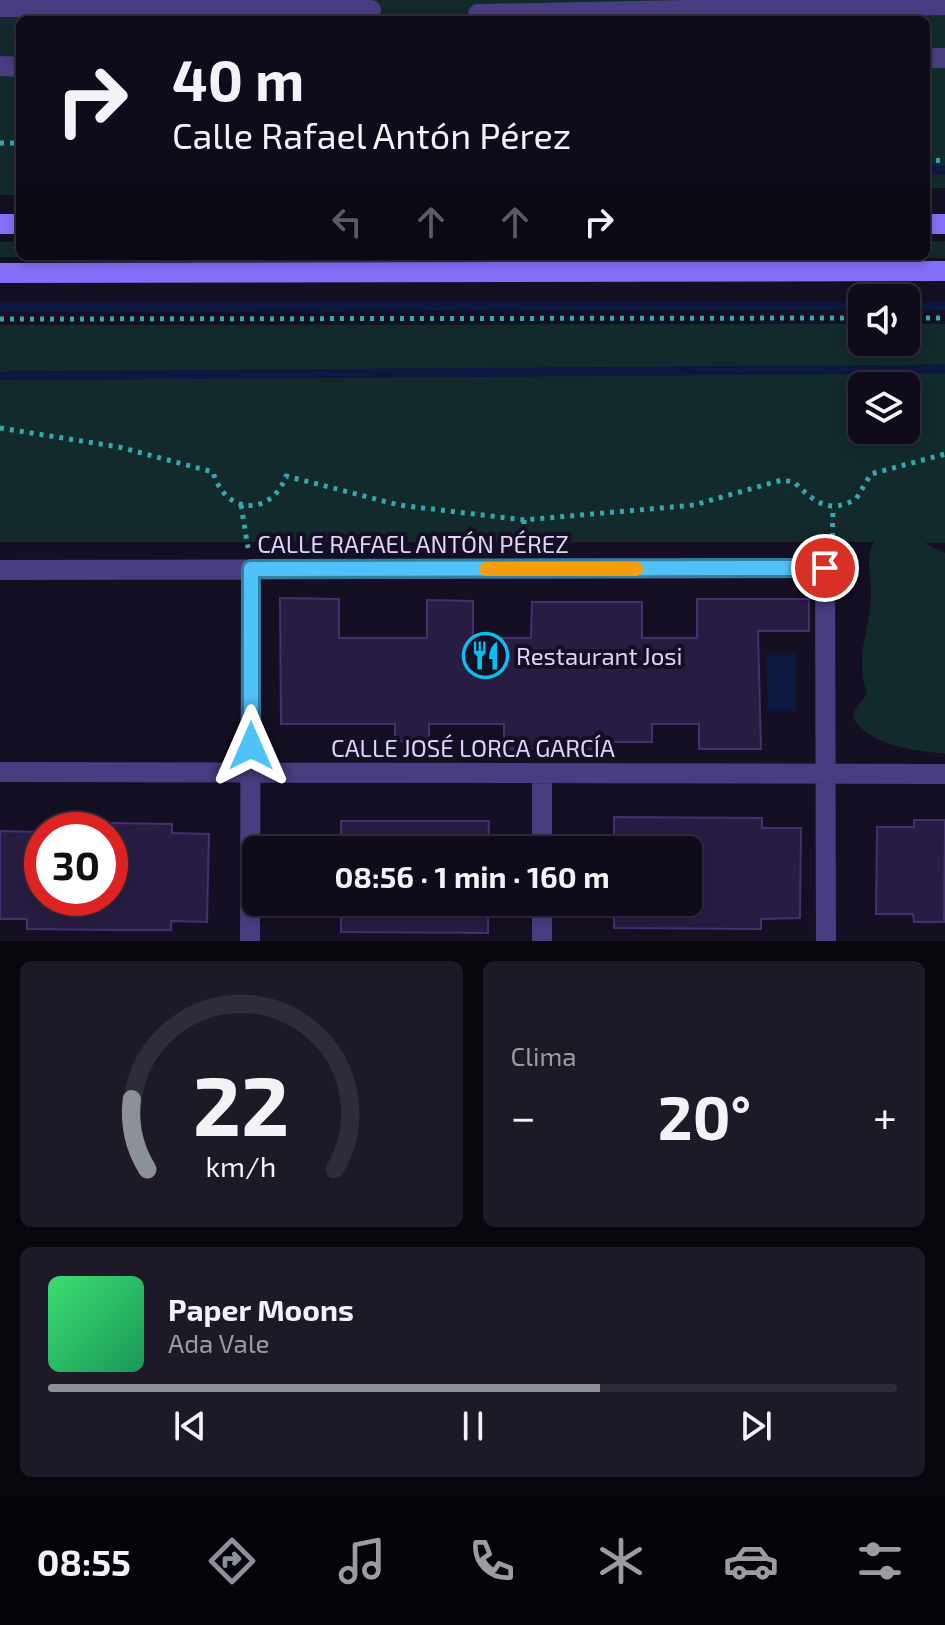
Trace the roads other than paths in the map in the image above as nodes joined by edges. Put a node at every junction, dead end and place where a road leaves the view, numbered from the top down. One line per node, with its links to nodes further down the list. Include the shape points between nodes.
1 (945, 5): 4 (street)
2 (0, 7): 3 (street)
3 (373, 10)
4 (474, 11)
5 (945, 271): 6 (main road)
6 (0, 273)
7 (251, 569): 8 (street, CALLE RAFAEL ANTÓN PÉREZ); 10 (street); 12 (street, CALLE RAFAEL ANTÓN PÉREZ, via 825,568)
8 (0, 570)
9 (0, 772): 10 (street, CALLE JOSÉ LORCA GARCÍA)
10 (251, 773): 11 (street, CALLE JOSÉ LORCA GARCÍA); 16 (street)
11 (542, 773): 12 (street, CALLE JOSÉ LORCA GARCÍA); 14 (street)
12 (825, 773): 13 (street, CALLE JOSÉ LORCA GARCÍA); 18 (street)
13 (945, 774)
14 (542, 836)
15 (542, 916): 17 (street)
16 (250, 941)
17 (542, 941)
18 (826, 941)

